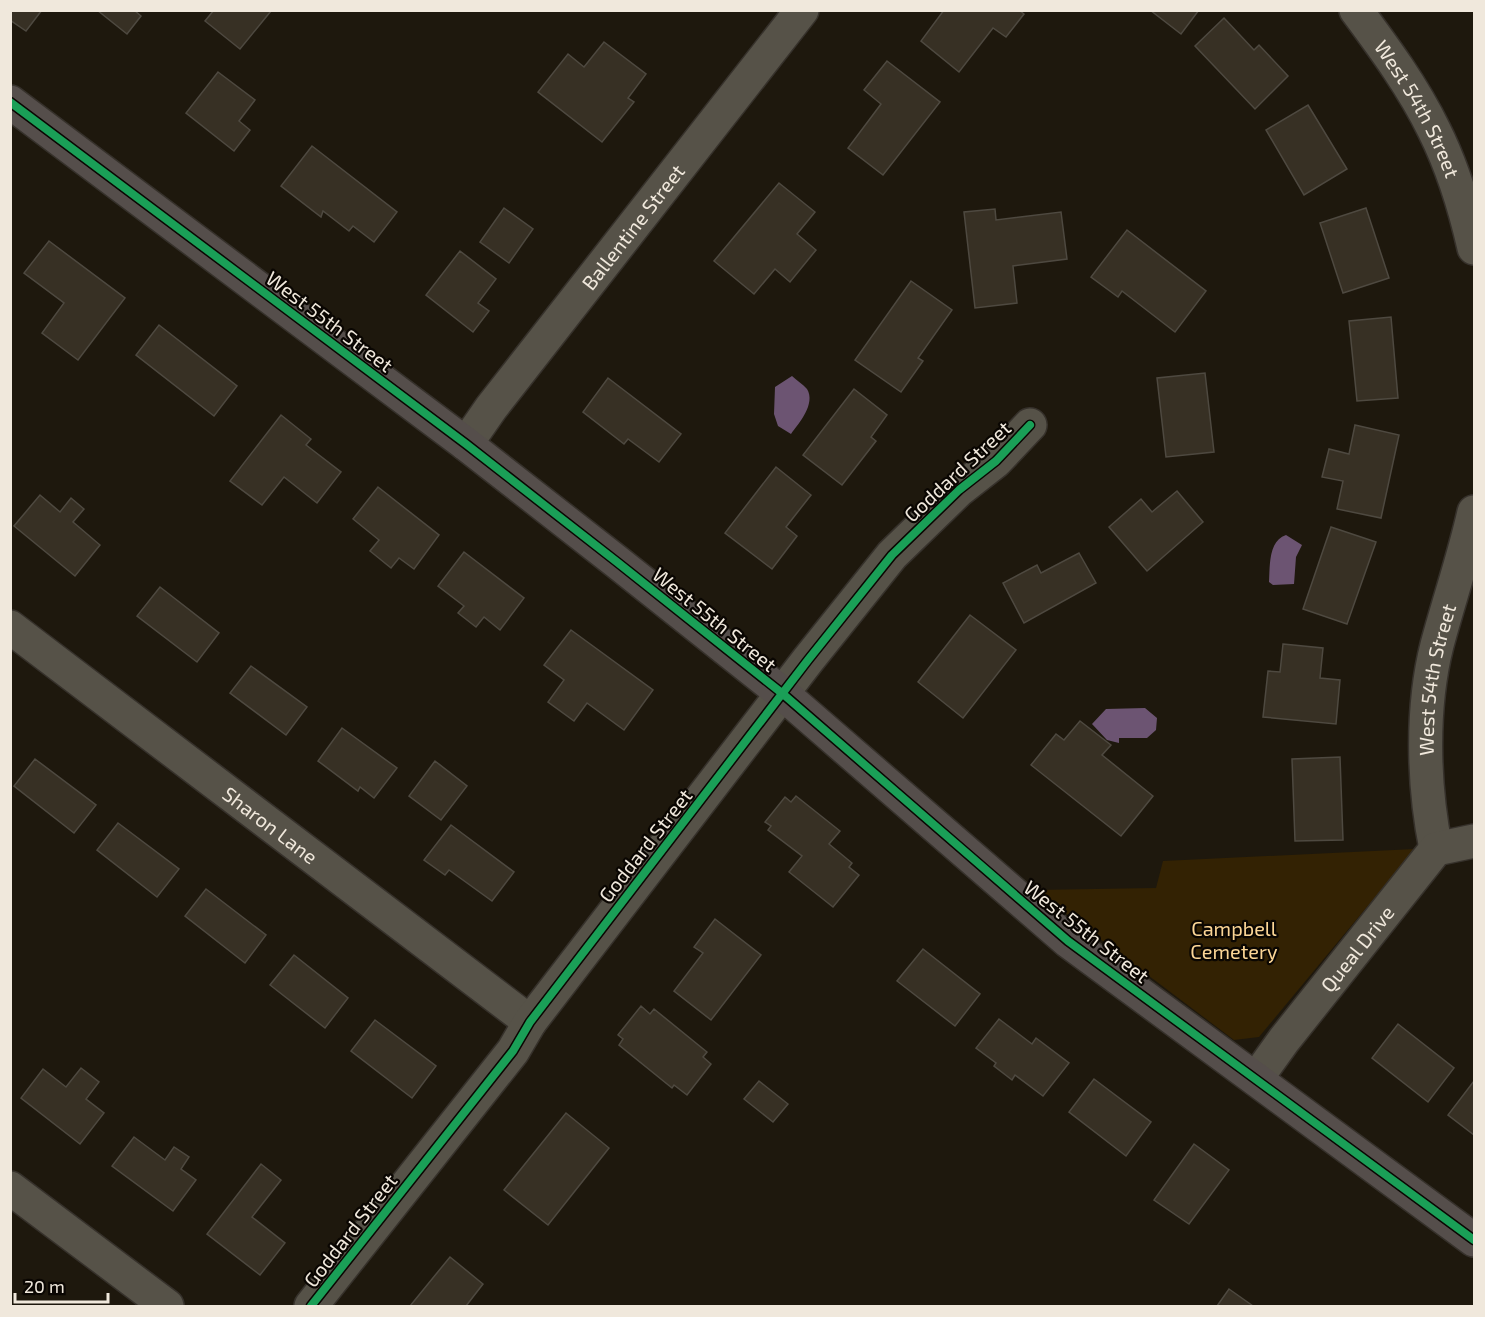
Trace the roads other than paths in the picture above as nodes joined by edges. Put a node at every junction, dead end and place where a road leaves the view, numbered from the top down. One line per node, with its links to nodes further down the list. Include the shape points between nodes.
1 (802, 10): 6 (street, Ballentine Street)
2 (1356, 10): 4 (street, West 54th Street, via 1396,63 1434,130 1463,201)
3 (10, 102): 6 (street, West 55th Street)
4 (1474, 248)
5 (1030, 425): 9 (street, Goddard Street, via 892,555)
6 (466, 444): 9 (street, West 55th Street)
7 (1474, 512): 11 (street, West 54th Street, via 1437,647 1425,723 1429,809)
8 (10, 627): 12 (street, Sharon Lane)
9 (783, 694): 12 (street, Goddard Street); 13 (street, West 55th Street, via 1068,941)
10 (1474, 841): 11 (street)
11 (1436, 849): 13 (street, Queal Drive)
12 (530, 1022): 17 (street, Goddard Street, via 513,1051)
13 (1256, 1079): 15 (street, West 55th Street)
14 (10, 1188): 16 (street)
15 (1474, 1240)
16 (167, 1306)
17 (311, 1306)

